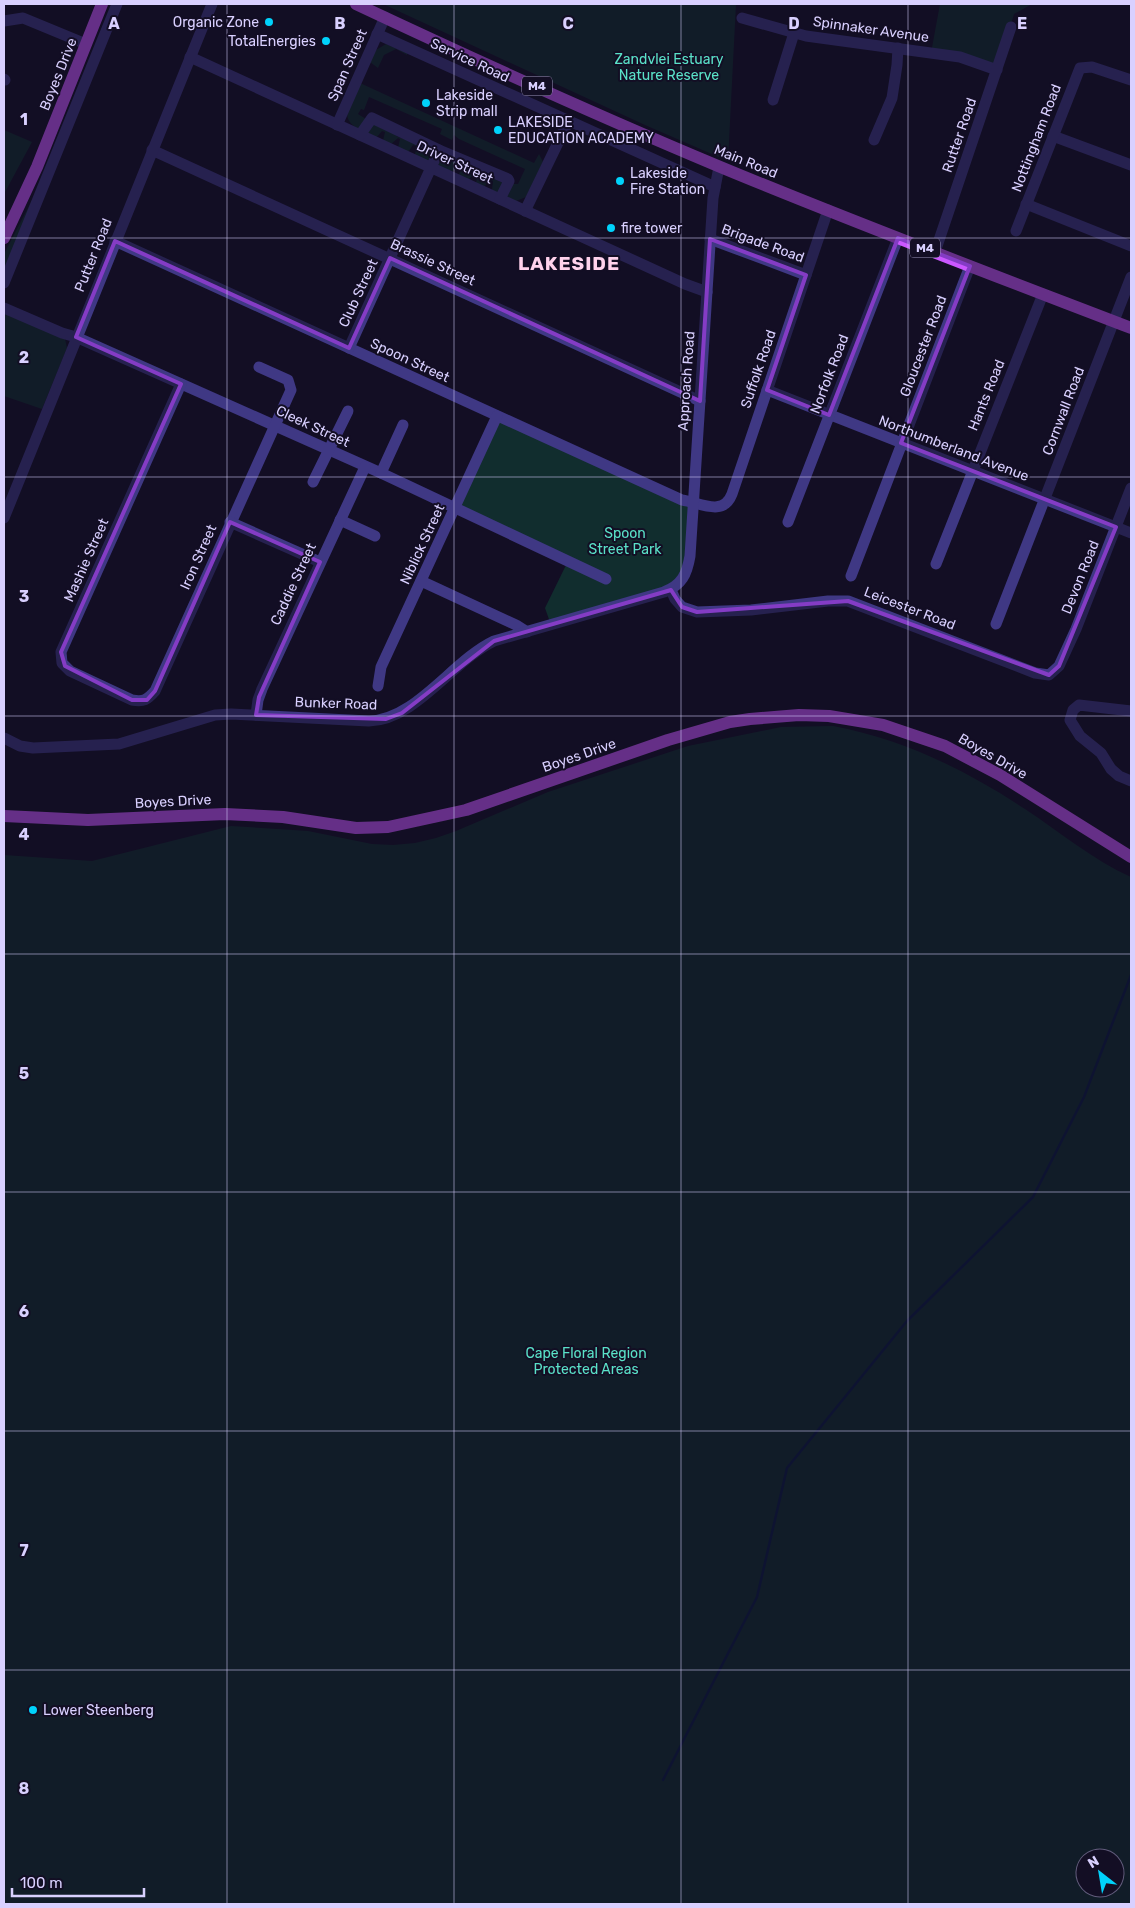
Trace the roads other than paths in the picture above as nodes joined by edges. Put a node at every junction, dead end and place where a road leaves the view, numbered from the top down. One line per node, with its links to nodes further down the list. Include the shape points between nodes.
1 (102, 4): 11 (main road, Boyes Drive)
2 (117, 4): 45 (street)
3 (212, 4): 13 (street, Putter Road)
4 (356, 4): 5 (main road, Main Road / M4)
5 (385, 18): 10 (street, Span Street); 21 (main road, Main Road / M4)
6 (742, 18): 9 (street, Spinnaker Avenue)
7 (4, 21): 11 (street, via 23,18)
8 (1010, 27): 14 (street, Rutter Road)
9 (794, 33): 12 (street, Spinnaker Avenue); 16 (street)
10 (377, 34): 17 (street, Service Road); 18 (street, Span Street)
11 (86, 44): 35 (main road, Boyes Drive, via 37,167)
12 (898, 48): 14 (street, Spinnaker Avenue, via 960,57); 22 (street, via 892,98)
13 (190, 57): 18 (street, Driver Street); 23 (street, Putter Road)
14 (997, 70): 40 (street, Rutter Road)
15 (1131, 80): 20 (street, Nottingham Road, via 1092,67 1085,66 1079,70)
16 (773, 100)
17 (568, 122): 25 (street, Service Road); 33 (street)
18 (337, 125): 19 (street, Driver Street)
19 (360, 135): 24 (street, via 372,118); 28 (street, Driver Street)
20 (1053, 136): 26 (street); 31 (street, Nottingham Road)
21 (653, 138): 25 (street); 27 (main road, Main Road / M4)
22 (874, 140)
23 (152, 150): 38 (street, Putter Road); 41 (street, Brassie Street)
24 (438, 153): 28 (street, Club Street); 30 (street, via 508,179)
25 (645, 156): 29 (street, Service Road)
26 (1131, 165)
27 (719, 166): 29 (street, Approach Road); 32 (main road, Main Road / M4)
28 (431, 168): 30 (street, Driver Street); 41 (street, Club Street)
29 (715, 187): 37 (street, Approach Road)
30 (500, 199): 33 (street, Driver Street)
31 (1026, 204): 34 (street, Nottingham Road); 39 (street)
32 (828, 210): 36 (main road, Main Road / M4); 43 (street, Suffolk Road)
33 (525, 211): 46 (street, Driver Street)
34 (1016, 231)
35 (4, 238)
36 (898, 238): 40 (main road, Main Road / M4); 58 (street, Norfolk Road)
37 (710, 239): 43 (street, Brigade Road); 46 (street, Approach Road)
38 (115, 242): 51 (street, Putter Road); 52 (street, Spoon Street)
39 (1131, 246)
40 (935, 252): 42 (main road, Main Road / M4)
41 (390, 258): 52 (street, Club Street); 56 (street, Brassie Street)
42 (970, 266): 47 (main road, Main Road / M4); 62 (street, Gloucester Road)
43 (806, 275): 55 (street, Suffolk Road)
44 (1131, 277): 49 (street, Cornwall Road)
45 (4, 282)
46 (707, 292): 56 (street, Approach Road)
47 (1043, 294): 49 (main road, Main Road / M4); 65 (street, Hants Road)
48 (4, 308): 51 (street, Cleek Street)
49 (1114, 321): 50 (main road, Main Road / M4); 69 (street, Cornwall Road)
50 (1131, 328)
51 (76, 337): 54 (street, Cleek Street); 72 (street, Putter Road)
52 (348, 348): 59 (street, Spoon Street)
53 (259, 367): 60 (street, Iron Street, via 290,383 291,390)
54 (181, 384): 60 (street, Cleek Street); 89 (street, Mashie Street, via 61,652 62,662 70,671 132,700)
55 (767, 390): 58 (street, Northumberland Avenue); 70 (street, Suffolk Road, via 730,500 720,508)
56 (700, 401): 70 (street, Approach Road)
57 (348, 411): 63 (street)
58 (829, 415): 62 (street, Northumberland Avenue); 75 (street, Norfolk Road)
59 (497, 416): 70 (street, Spoon Street, via 682,500); 71 (street, Niblick Street)
60 (276, 425): 63 (street, Cleek Street); 74 (street, Iron Street)
61 (403, 426): 66 (street)
62 (901, 443): 65 (street, Northumberland Avenue); 81 (street, Gloucester Road)
63 (328, 450): 64 (street, Cleek Street); 67 (street)
64 (365, 467): 66 (street, Cleek Street); 73 (street, Caddie Street)
65 (972, 470): 69 (street, Northumberland Avenue); 80 (street, Hants Road)
66 (381, 473): 71 (street, Cleek Street)
67 (313, 482)
68 (1131, 488): 76 (street, Devon Road)
69 (1044, 499): 76 (street, Northumberland Avenue); 85 (street, Cornwall Road)
70 (694, 502): 84 (street, Approach Road, via 688,570 681,582)
71 (455, 508): 82 (street, Cleek Street); 83 (street, Niblick Street)
72 (4, 518)
73 (340, 520): 78 (street); 79 (street, Caddie Street)
74 (230, 522): 79 (street); 89 (street, Iron Street, via 155,691)
75 (788, 522)
76 (1116, 527): 77 (street, Northumberland Avenue); 87 (street, Devon Road, via 1076,629)
77 (1131, 533)
78 (376, 536)
79 (320, 562): 91 (street, Caddie Street, via 259,697)
80 (936, 564)
81 (851, 576)
82 (606, 579)
83 (421, 581): 86 (street); 88 (street, Niblick Street, via 381,667)
84 (670, 590): 86 (street, Bunker Road); 87 (street, Leicester Road, via 682,607 697,612 848,601 1034,673)
85 (996, 624)
86 (527, 632): 91 (street, Bunker Road, via 486,645 402,713 392,717 369,721)
87 (1053, 674)
88 (378, 686)
89 (147, 700)
90 (1130, 708): 93 (street, via 1079,705 1072,710 1070,720 1080,736 1101,753 1111,769)
91 (256, 715): 92 (street, Bunker Road, via 205,717 113,745 33,748)
92 (4, 738)
93 (1131, 781)
94 (4, 816): 95 (main road, Boyes Drive, via 88,820 225,814 283,817 356,828 394,827 466,810 668,740 730,722 750,718 829,716 883,725 945,746 1000,775)
95 (1131, 856)

